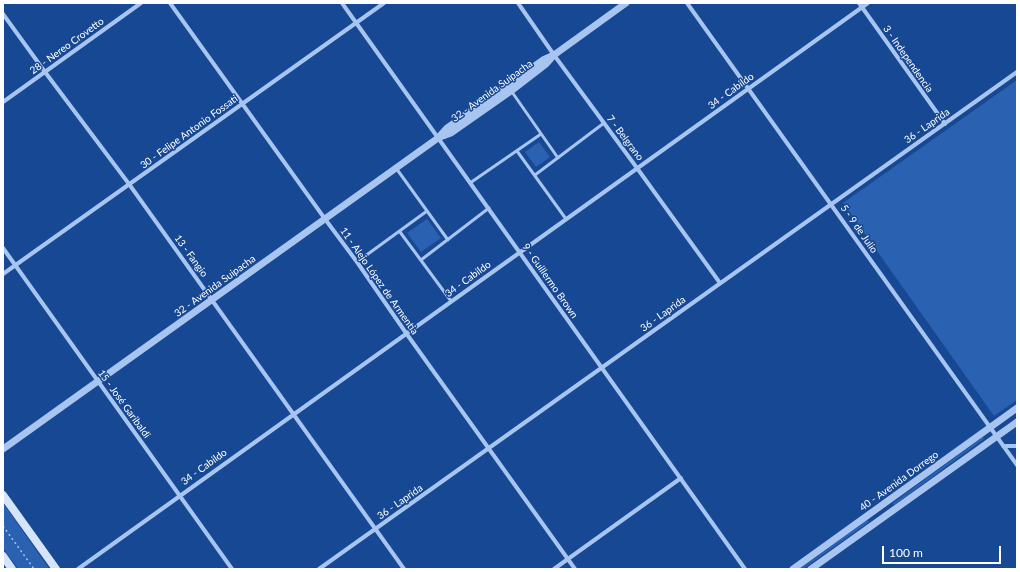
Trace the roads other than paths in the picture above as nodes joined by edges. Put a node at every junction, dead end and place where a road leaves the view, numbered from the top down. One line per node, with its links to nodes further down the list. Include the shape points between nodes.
1 (141, 3): 14 (street, 28 - Nereo Crovetto)
2 (170, 3): 19 (street, 11 - Alejo López de Armentia)
3 (342, 3): 12 (street, 9 - Guillermo Brown)
4 (384, 3): 12 (street, 30 - Felipe Antonio Fossati)
5 (518, 3): 13 (street, 7 - Belgrano)
6 (626, 3): 13 (street, 32 - Avenida Suipacha)
7 (688, 3): 16 (street, 5 - 9 de Julio)
8 (859, 3): 10 (street, 3 - Independencia)
9 (868, 3): 10 (street, 34 - Cabildo)
10 (862, 7): 16 (street, 34 - Cabildo); 21 (street, 3 - Independencia)
11 (3, 14): 14 (street, 13 - Fangio)
12 (356, 23): 19 (street, 30 - Felipe Antonio Fossati); 23 (street, 9 - Guillermo Brown)
13 (554, 55): 17 (street, 32 - Avenida Suipacha); 20 (street, 7 - Belgrano); 23 (street, 32 - Avenida Suipacha, via 543,60 447,128)
14 (45, 72): 18 (street, 28 - Nereo Crovetto); 30 (street, 13 - Fangio)
15 (1017, 72): 21 (street, 36 - Laprida)
16 (748, 88): 27 (street, 34 - Cabildo); 31 (street, 5 - 9 de Julio)
17 (511, 91): 22 (lane); 23 (street, 32 - Avenida Suipacha, via 451,133)
18 (3, 102)
19 (242, 104): 30 (street, 30 - Felipe Antonio Fossati); 34 (street, 11 - Alejo López de Armentia)
20 (604, 123): 25 (lane); 27 (street, 7 - Belgrano)
21 (945, 124): 31 (street, 36 - Laprida)
22 (541, 134): 24 (lane); 25 (lane)
23 (438, 138): 26 (street, 32 - Avenida Suipacha); 29 (street, 9 - Guillermo Brown)
24 (518, 151): 28 (lane); 29 (lane)
25 (558, 158): 28 (lane)
26 (396, 168): 33 (lane); 34 (street, 32 - Avenida Suipacha)
27 (637, 168): 35 (street, 34 - Cabildo); 44 (street, 7 - Belgrano)
28 (535, 175): 35 (lane)
29 (470, 183): 32 (street, 9 - Guillermo Brown)
30 (129, 184): 42 (street, 30 - Felipe Antonio Fossati); 45 (street, 13 - Fangio)
31 (831, 205): 44 (street, 36 - Laprida); 53 (street, 5 - 9 de Julio)
32 (489, 208): 37 (lane); 39 (street, 9 - Guillermo Brown)
33 (427, 211): 36 (lane); 37 (lane)
34 (325, 219): 41 (street, 11 - Alejo López de Armentia); 45 (street, 32 - Avenida Suipacha)
35 (566, 219): 39 (street, 34 - Cabildo)
36 (400, 232): 40 (lane); 41 (lane)
37 (448, 240): 40 (lane)
38 (3, 248): 42 (street, 15 - José Garibaldi)
39 (520, 252): 46 (street, 34 - Cabildo); 48 (street, 9 - Guillermo Brown)
40 (421, 260): 46 (lane)
41 (357, 262): 47 (street, 11 - Alejo López de Armentia)
42 (16, 266): 43 (street, 30 - Felipe Antonio Fossati); 49 (street, 15 - José Garibaldi)
43 (3, 274)
44 (720, 283): 48 (street, 36 - Laprida)
45 (212, 300): 49 (street, 32 - Avenida Suipacha); 51 (street, 13 - Fangio)
46 (451, 301): 47 (street, 34 - Cabildo)
47 (406, 333): 51 (street, 34 - Cabildo); 57 (street, 11 - Alejo López de Armentia)
48 (602, 368): 57 (street, 36 - Laprida); 60 (street, 9 - Guillermo Brown)
49 (99, 382): 58 (street, 32 - Avenida Suipacha); 62 (street, 15 - José Garibaldi)
50 (1017, 408): 53 (street, 40 - Avenida Dorrego)
51 (294, 413): 62 (street, 34 - Cabildo); 63 (street, 13 - Fangio)
52 (1017, 422): 54 (street, 40 - Avenida Dorrego)
53 (990, 428): 54 (street, 5 - 9 de Julio); 75 (street, 40 - Avenida Dorrego)
54 (996, 436): 55 (street, 5 - 9 de Julio); 76 (street, 40 - Avenida Dorrego)
55 (1003, 446): 56 (street); 59 (street, 5 - 9 de Julio)
56 (1017, 446)
57 (488, 448): 63 (street, 36 - Laprida); 65 (street, 11 - Alejo López de Armentia)
58 (3, 449)
59 (1017, 465)
60 (681, 478): 65 (street); 74 (street, 9 - Guillermo Brown)
61 (3, 495): 67 (main road)
62 (179, 495): 68 (street, 34 - Cabildo); 69 (street, 15 - José Garibaldi)
63 (376, 529): 70 (street, 36 - Laprida); 71 (street, 13 - Fangio)
64 (3, 556): 66 (main road)
65 (568, 559): 72 (street); 73 (street, 11 - Alejo López de Armentia)
66 (12, 569)
67 (56, 569)
68 (78, 569)
69 (232, 569)
70 (319, 569)
71 (404, 569)
72 (554, 569)
73 (574, 569)
74 (745, 569)
75 (793, 569)
76 (810, 569)

